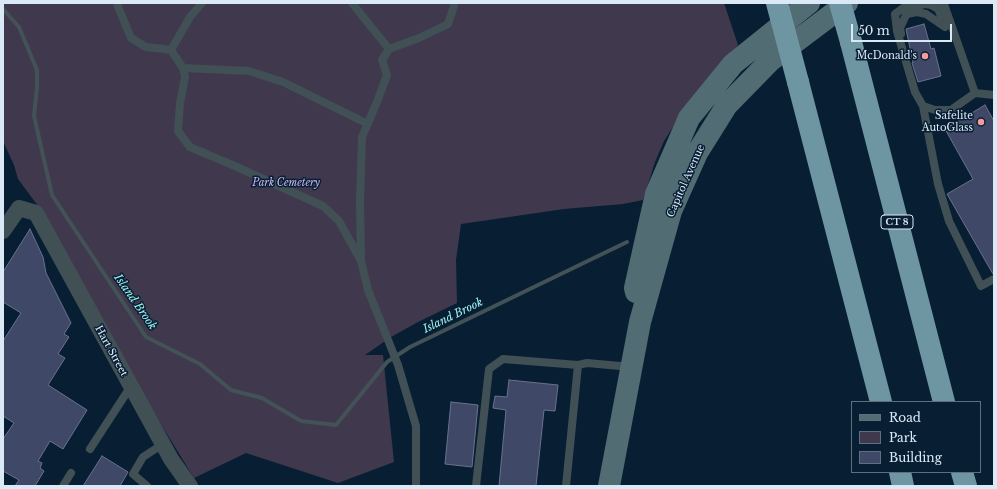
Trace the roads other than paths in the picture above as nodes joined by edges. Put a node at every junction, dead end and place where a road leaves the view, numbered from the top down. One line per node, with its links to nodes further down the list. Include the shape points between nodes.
1 (118, 3): 13 (lane, via 131,38 146,47)
2 (202, 3): 13 (lane)
3 (352, 3): 12 (lane)
4 (455, 3): 12 (lane, via 448,24)
5 (777, 3): 27 (highway, bridge)
6 (810, 3): 23 (main road, Capitol Avenue, via 733,64 689,118 656,194 635,288)
7 (840, 3): 28 (highway, CT 8, bridge)
8 (847, 3): 23 (main road, Capitol Avenue, via 770,61 727,105 697,153 671,211)
9 (910, 3): 14 (lane, via 895,14)
10 (942, 3): 11 (lane)
11 (954, 36): 14 (lane, via 926,14 917,12 906,15 900,28); 16 (lane)
12 (388, 49): 19 (lane, via 382,60 387,75)
13 (171, 50): 15 (lane)
14 (902, 52): 18 (lane)
15 (183, 68): 19 (lane, via 231,69 256,73 283,82); 21 (lane, via 185,77 178,131 190,147 323,206 339,221)
16 (975, 93): 17 (lane); 18 (lane, via 951,110 935,110)
17 (994, 95)
18 (922, 106): 22 (lane, via 938,184 950,221 981,286)
19 (368, 124): 21 (lane, via 362,137)
20 (3, 231): 26 (street, Hart Street, via 19,208 36,213)
21 (361, 262): 37 (lane, via 368,290 393,349 416,426)
22 (994, 278)
23 (640, 322): 25 (main road, Capitol Avenue)
24 (578, 365): 25 (lane, via 587,363); 38 (lane, via 503,359 489,369); 39 (lane)
25 (632, 367): 40 (main road, Capitol Avenue)
26 (131, 386): 29 (street, Hart Street); 30 (lane)
27 (882, 401)
28 (944, 401)
29 (163, 444): 35 (lane, via 143,457 133,474); 36 (street, Hart Street)
30 (90, 449)
31 (71, 473): 34 (lane)
32 (900, 473): 41 (highway)
33 (962, 473): 42 (highway)
34 (63, 486)
35 (147, 486)
36 (190, 486)
37 (416, 486)
38 (476, 486)
39 (566, 486)
40 (609, 486)
41 (903, 486)
42 (966, 486)

